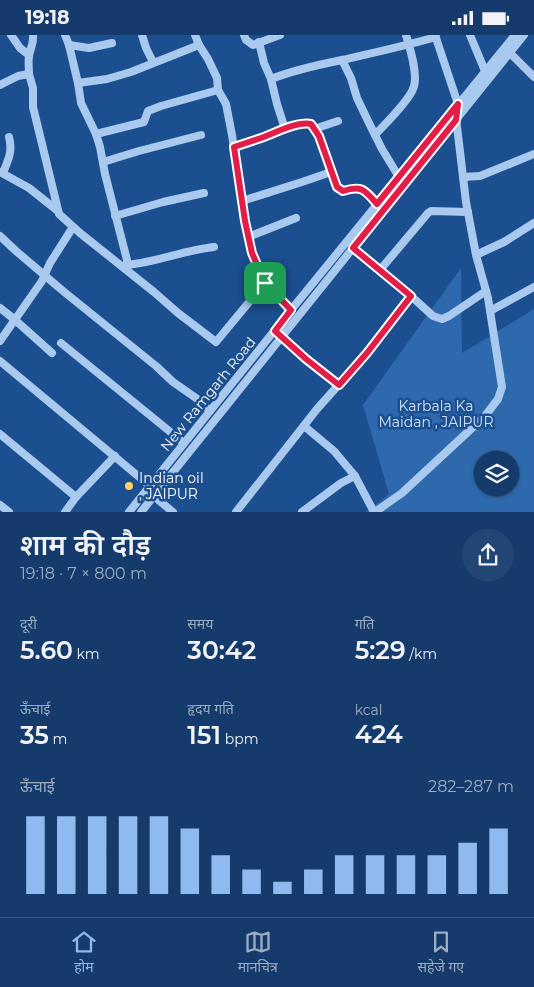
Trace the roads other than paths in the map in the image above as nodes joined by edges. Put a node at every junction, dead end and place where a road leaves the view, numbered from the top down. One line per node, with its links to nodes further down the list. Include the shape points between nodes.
1 (11, 35): 19 (street)
2 (33, 35): 19 (street)
3 (65, 35): 16 (street)
4 (142, 35): 21 (street)
5 (195, 35): 17 (street)
6 (244, 35): 13 (street, via 250,44)
7 (280, 35): 13 (street)
8 (406, 35): 15 (street)
9 (470, 35): 22 (street)
10 (514, 35): 22 (street, New Ramgarh Road)
11 (524, 35): 18 (street, New Ramgarh Road)
12 (435, 36): 15 (street); 29 (street)
13 (259, 42): 25 (street)
14 (112, 43): 16 (street, via 89,48)
15 (409, 44): 20 (street); 36 (street, via 414,89)
16 (69, 45): 26 (street)
17 (199, 45): 21 (street); 28 (street, via 217,78)
18 (510, 53): 24 (street); 30 (street, New Ramgarh Road)
19 (29, 55): 23 (street)
20 (342, 60): 25 (street, via 290,71); 36 (street)
21 (153, 62): 26 (street, via 107,79)
22 (485, 71): 29 (street, New Ramgarh Road)
23 (29, 74): 27 (street); 48 (street, via 34,88 32,107)
24 (534, 77)
25 (271, 79): 32 (street)
26 (78, 83): 34 (street, via 81,103)
27 (0, 85)
28 (218, 90): 34 (street, via 161,105 148,111 144,123); 38 (street, via 226,104)
29 (458, 104): 30 (street); 43 (street, New Ramgarh Road)
30 (456, 120): 44 (street); 57 (street, New Ramgarh Road)
31 (338, 121): 33 (street)
32 (285, 129): 33 (street, via 306,123); 38 (street)
33 (314, 129): 41 (street)
34 (96, 134): 40 (street)
35 (201, 135): 40 (street)
36 (375, 135): 43 (street)
37 (9, 137): 42 (street, via 10,153)
38 (234, 147): 46 (street)
39 (534, 154): 44 (street, via 480,176)
40 (103, 162): 50 (street)
41 (332, 172): 46 (street); 47 (street, via 339,189 362,189)
42 (2, 173): 48 (street, via 29,188)
43 (399, 177): 47 (street, New Ramgarh Road)
44 (463, 177): 49 (street)
45 (204, 193): 50 (street)
46 (242, 201): 55 (street)
47 (377, 204): 67 (street, New Ramgarh Road)
48 (58, 211): 53 (street)
49 (468, 213): 58 (street); 60 (street, via 431,211)
50 (115, 216): 59 (street)
51 (296, 218): 55 (street)
52 (534, 223): 58 (street)
53 (73, 227): 59 (street); 61 (street)
54 (0, 236): 61 (street)
55 (248, 237): 62 (street)
56 (214, 247): 59 (street)
57 (353, 248): 60 (street); 71 (street, New Ramgarh Road)
58 (476, 255): 64 (street)
59 (127, 267): 62 (street, via 216,342)
60 (380, 270): 65 (street)
61 (45, 275): 69 (street); 77 (street)
62 (265, 283): 67 (street)
63 (534, 287): 68 (street)
64 (486, 291): 65 (street, via 442,319 433,316); 68 (street)
65 (411, 296): 76 (street)
66 (0, 308): 69 (street)
67 (291, 310): 70 (street, New Ramgarh Road)
68 (490, 311): 94 (street, via 502,387 498,399 485,416 402,493)
69 (14, 319): 72 (street); 74 (street)
70 (275, 331): 71 (street); 77 (street, New Ramgarh Road)
71 (281, 337): 76 (street); 84 (street, New Ramgarh Road)
72 (0, 341)
73 (60, 343): 80 (street)
74 (52, 353)
75 (0, 361): 81 (street)
76 (339, 385): 78 (street)
77 (210, 411): 80 (street, New Ramgarh Road)
78 (304, 426): 82 (street, via 334,451); 92 (street)
79 (0, 435): 85 (street)
80 (184, 443): 83 (street, New Ramgarh Road)
81 (115, 456): 83 (street); 85 (street)
82 (355, 476): 93 (street); 94 (street)
83 (149, 488): 84 (street); 89 (street, New Ramgarh Road)
84 (154, 496): 90 (street, New Ramgarh Road); 91 (street)
85 (76, 497): 88 (street)
86 (0, 505): 87 (street)
87 (9, 512)
88 (65, 512)
89 (129, 512)
90 (141, 512)
91 (174, 512)
92 (236, 512)
93 (302, 512)
94 (375, 512)

